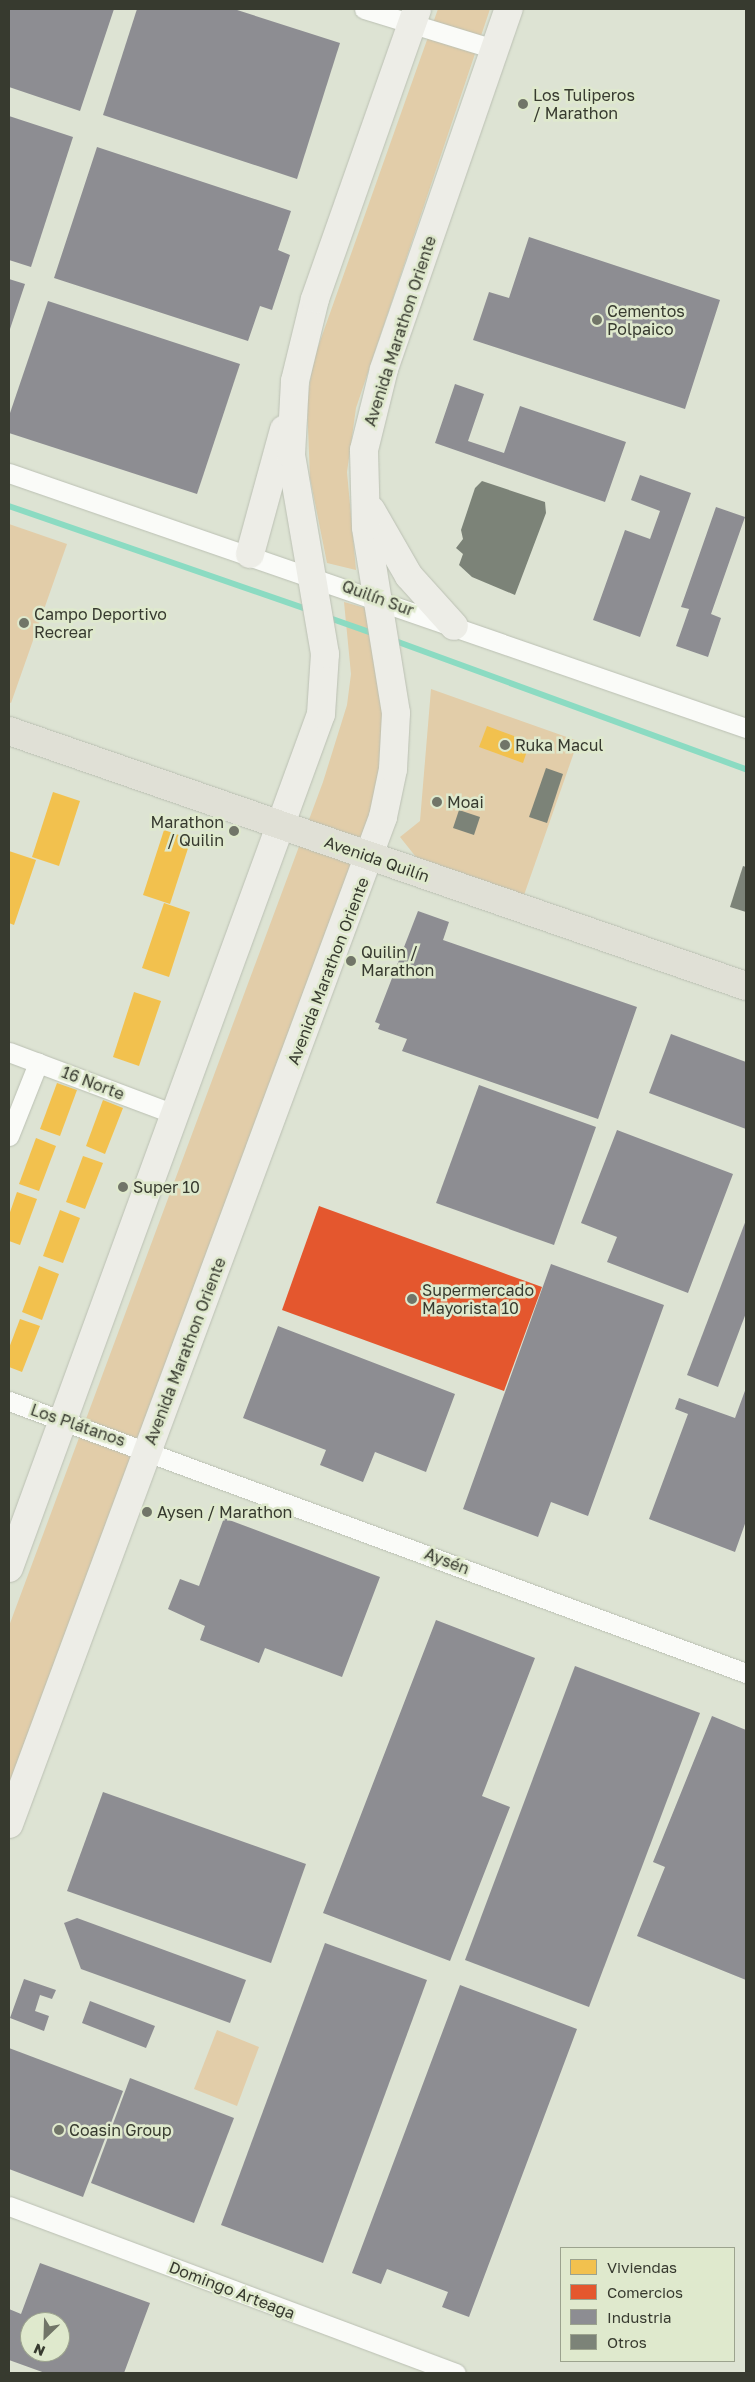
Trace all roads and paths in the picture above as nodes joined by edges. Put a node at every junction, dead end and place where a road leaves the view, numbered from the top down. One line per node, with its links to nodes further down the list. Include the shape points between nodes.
1 (364, 9): 3 (street)
2 (509, 9): 4 (main road, Avenida Marathon Oriente)
3 (414, 16): 4 (street); 5 (main road, via 313,305)
4 (494, 49): 7 (main road, Avenida Marathon Oriente, via 374,402 364,450)
5 (292, 399): 8 (main road); 9 (main road, via 291,455)
6 (9, 473): 8 (street, Quilín Sur)
7 (362, 490): 10 (main road, Avenida Marathon Oriente); 11 (main road, via 400,563)
8 (250, 554): 9 (street, Quilín Sur)
9 (314, 586): 10 (street, Quilín Sur); 14 (main road, via 324,637 326,670 321,714)
10 (379, 608): 11 (street, Quilín Sur); 15 (main road, Avenida Marathon Oriente, via 396,713 393,769)
11 (454, 626): 12 (street, Quilín Sur)
12 (746, 728)
13 (9, 731): 14 (main road, Avenida Quilín)
14 (283, 826): 15 (main road, Avenida Quilín); 19 (main road)
15 (370, 857): 16 (main road, Avenida Quilín); 23 (main road, Avenida Marathon Oriente)
16 (746, 986)
17 (9, 1052): 18 (street, 16 Norte)
18 (38, 1063): 19 (street, 16 Norte); 20 (street)
19 (177, 1115): 22 (main road)
20 (9, 1136)
21 (9, 1401): 22 (street, Los Plátanos)
22 (63, 1421): 23 (street, Los Plátanos); 24 (main road)
23 (148, 1450): 25 (street, Aysén); 26 (main road, Avenida Marathon Oriente)
24 (9, 1568)
25 (746, 1673)
26 (9, 1824)
27 (9, 2206): 28 (street, Domingo Arteaga)
28 (456, 2373)

